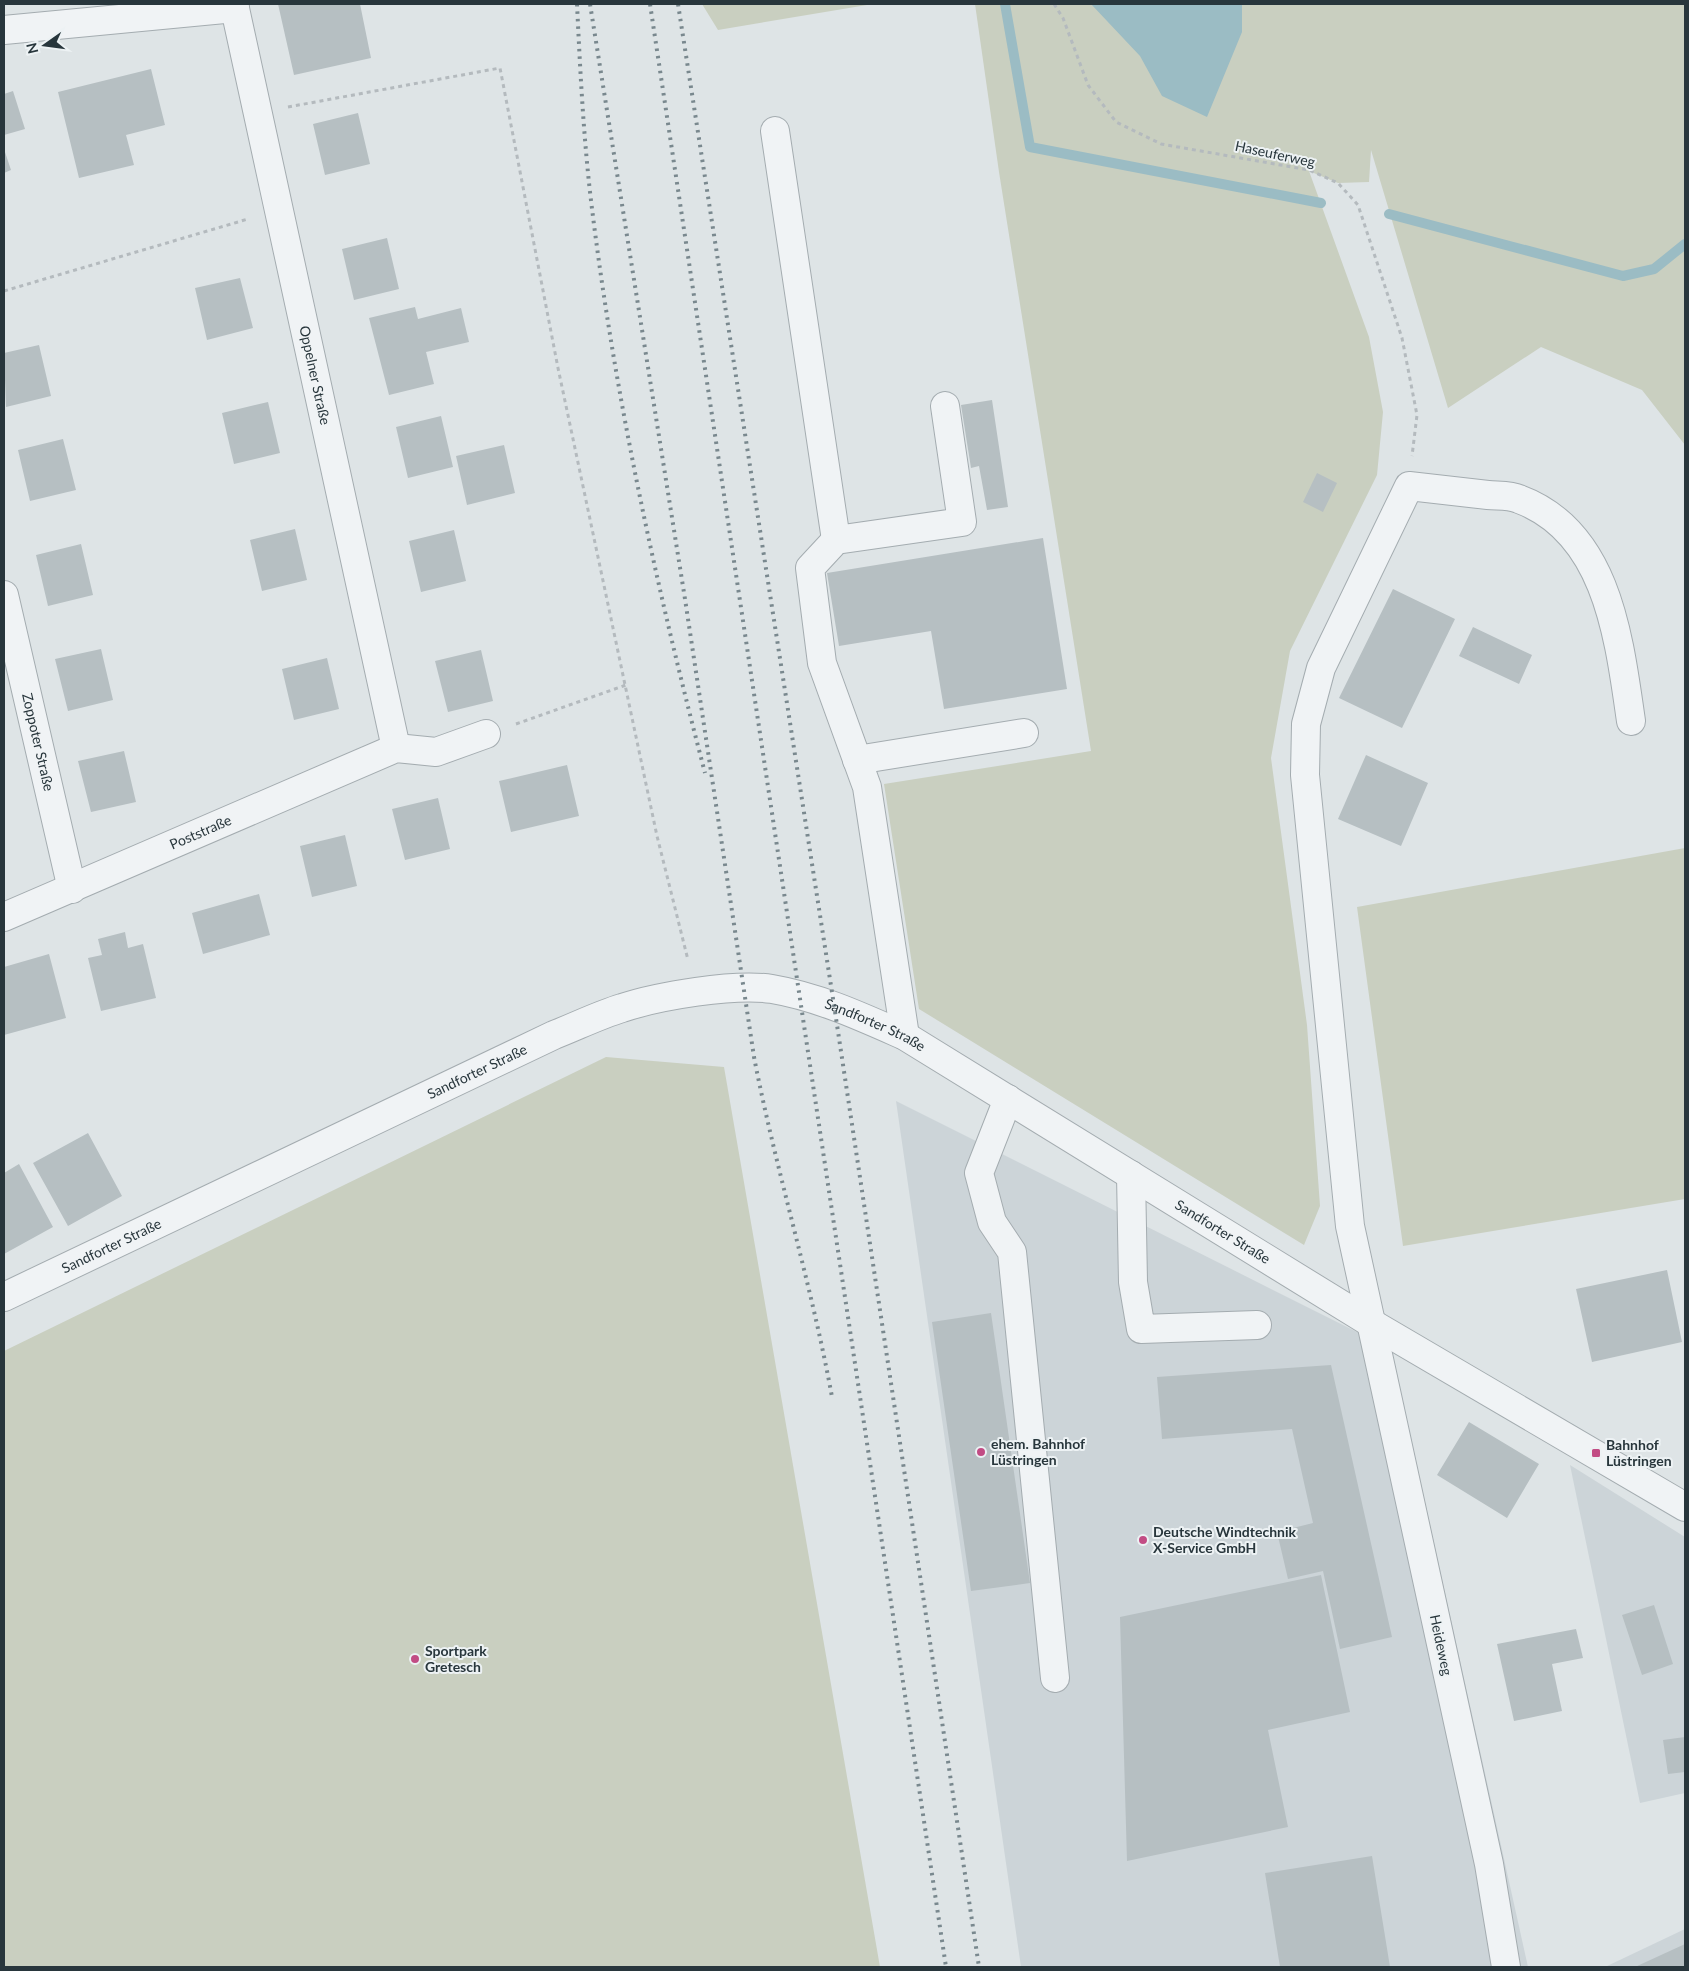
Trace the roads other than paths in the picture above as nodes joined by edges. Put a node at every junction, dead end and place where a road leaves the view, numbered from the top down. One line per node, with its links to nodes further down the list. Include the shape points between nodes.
1 (235, 6): 2 (street); 10 (street, Oppelner Straße)
2 (4, 30)
3 (775, 130): 5 (street)
4 (945, 406): 5 (street, via 962,522)
5 (836, 540): 11 (street, via 810,568 822,663)
6 (4, 595): 12 (street, Zoppoter Straße)
7 (1631, 720): 18 (street, Heideweg, via 1619,642 1605,592 1584,549 1556,518 1518,498 1409,486 1321,668 1306,724 1305,776 1350,1226)
8 (1024, 733): 11 (street)
9 (486, 734): 10 (street, via 436,752)
10 (396, 748): 12 (street, Poststraße)
11 (857, 760): 14 (street, via 867,787)
12 (72, 888): 13 (street, Poststraße)
13 (4, 917)
14 (905, 1036): 15 (street, Sandforter Straße); 17 (street, Sandforter Straße, via 834,1005 772,989 695,992 623,1007 554,1035)
15 (1008, 1099): 16 (street, Sandforter Straße); 21 (street, via 979,1173 992,1222 1012,1252)
16 (1131, 1176): 18 (street, Sandforter Straße); 19 (street, via 1133,1282 1141,1329)
17 (4, 1297)
18 (1371, 1323): 20 (street, Sandforter Straße); 22 (street, Heideweg, via 1489,1864)
19 (1257, 1325)
20 (1685, 1507)
21 (1055, 1678)
22 (1506, 1967)

